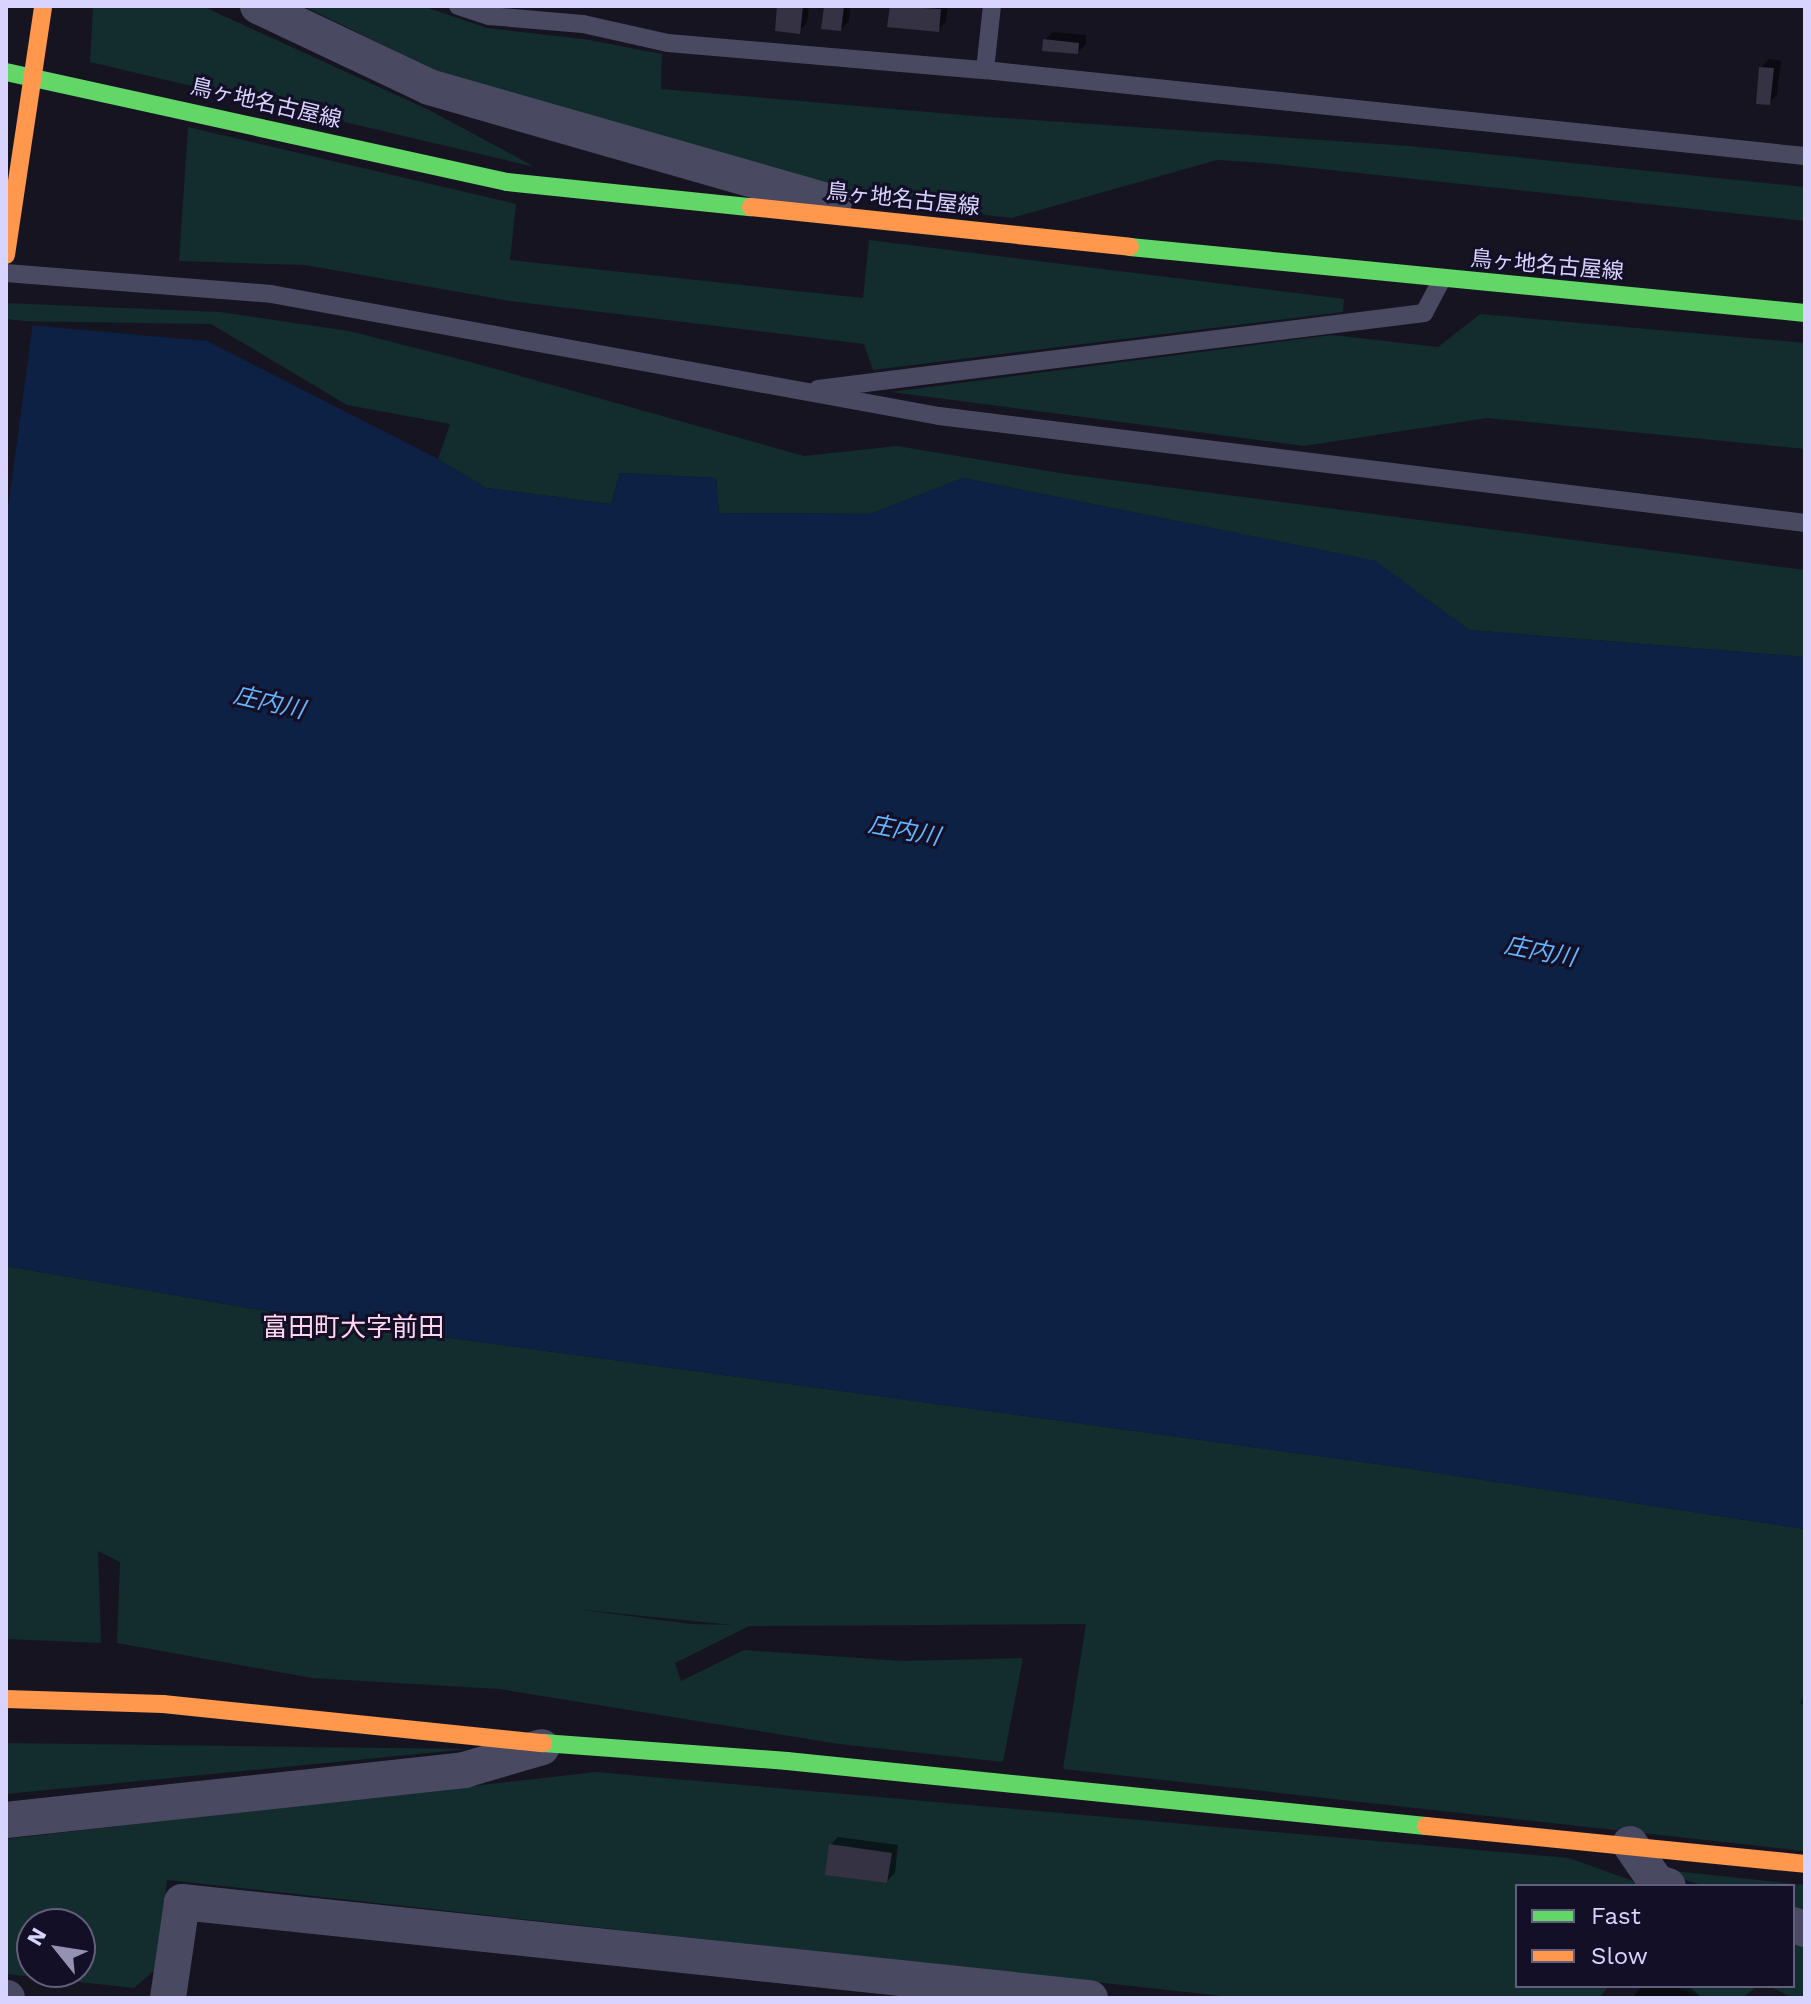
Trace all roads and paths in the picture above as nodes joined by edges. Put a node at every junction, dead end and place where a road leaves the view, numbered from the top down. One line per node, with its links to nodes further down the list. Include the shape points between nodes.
1 (43, 6): 7 (main road)
2 (258, 6): 9 (street, via 429,87)
3 (458, 6): 5 (lane, via 489,16 583,24 668,43)
4 (992, 6): 5 (lane)
5 (985, 70): 8 (lane)
6 (6, 72): 7 (main road, 鳥ヶ地名古屋線)
7 (32, 75): 9 (main road, 鳥ヶ地名古屋線, via 507,182); 10 (main road)
8 (1805, 156)
9 (909, 224): 12 (main road, 鳥ヶ地名古屋線)
10 (6, 255)
11 (6, 273): 14 (lane, via 271,294)
12 (1442, 279): 13 (main road, 鳥ヶ地名古屋線); 14 (lane, via 1424,313)
13 (1805, 313)
14 (799, 392): 15 (lane, via 939,416)
15 (1805, 523)
16 (6, 1699): 17 (main road, via 163,1704)
17 (551, 1744): 18 (street, via 464,1770); 19 (main road, via 787,1761)
18 (6, 1820)
19 (1630, 1844): 20 (main road); 21 (street)
20 (1805, 1864)
21 (1661, 1884)
22 (168, 1998): 23 (street, via 182,1902)
23 (1090, 1998)

